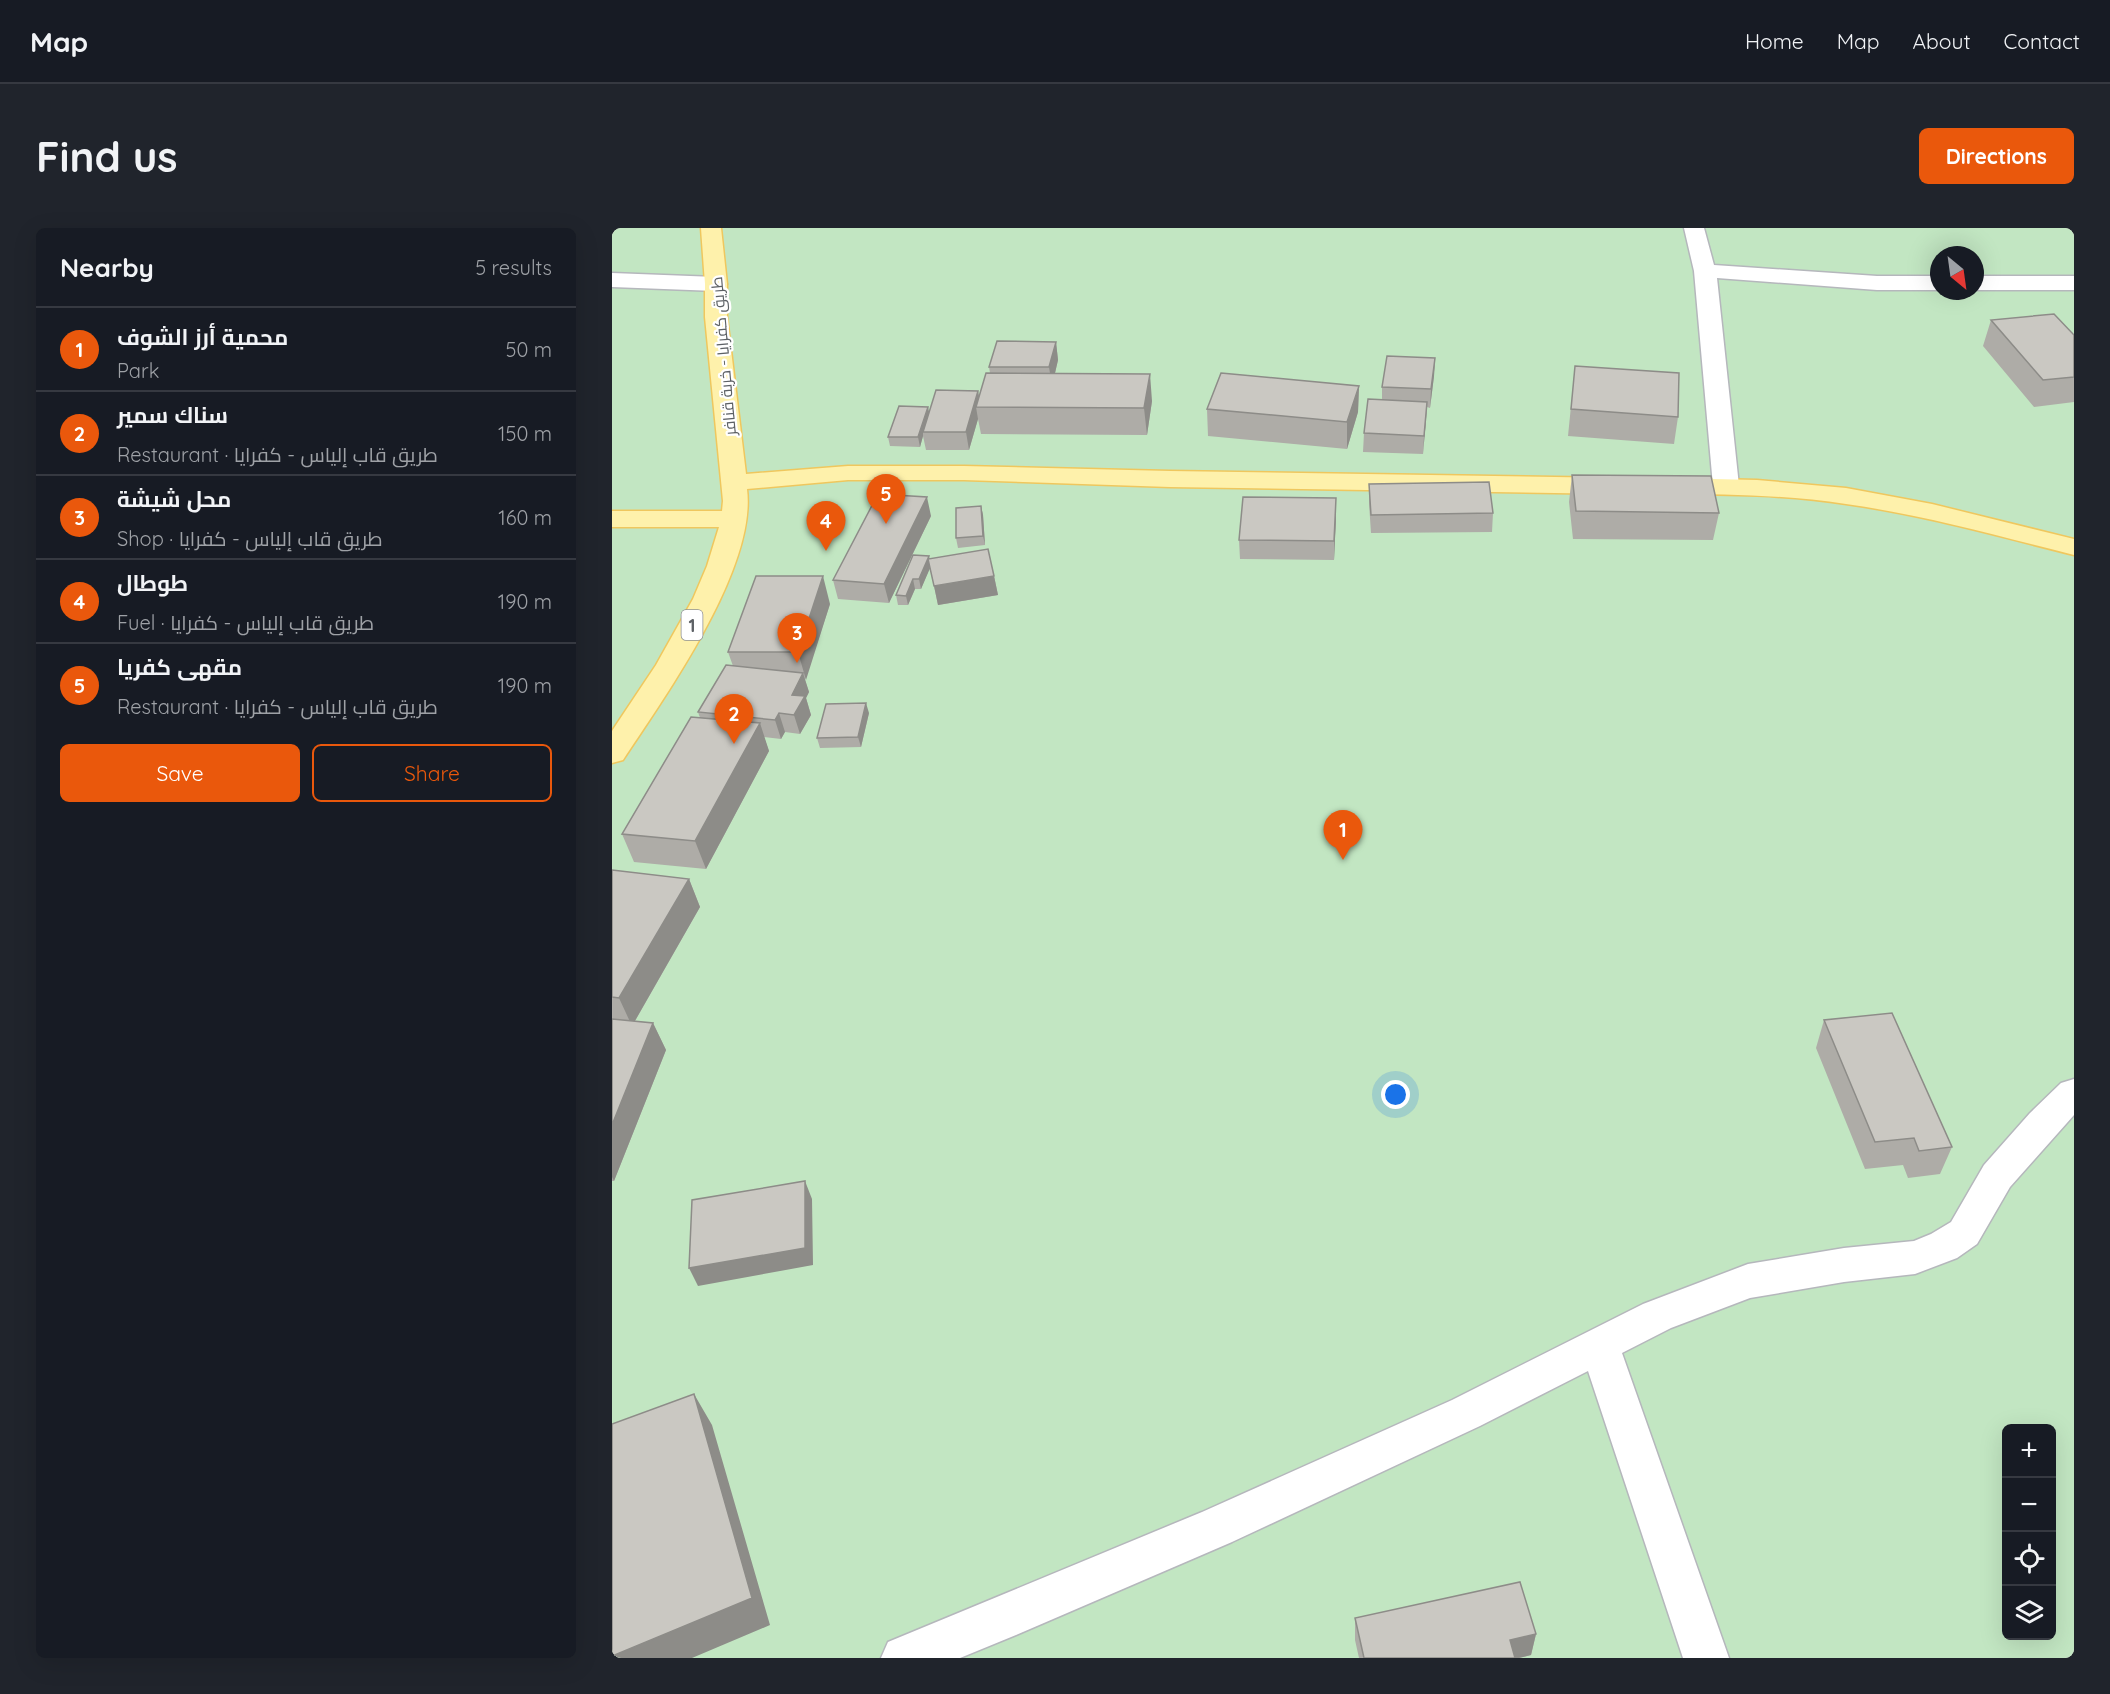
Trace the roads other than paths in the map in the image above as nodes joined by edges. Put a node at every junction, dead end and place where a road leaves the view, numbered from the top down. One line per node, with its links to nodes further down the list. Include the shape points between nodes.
1 (711, 228): 7 (main road, طريق كفرايا - خربة قنافر / 1)
2 (1694, 228): 3 (street)
3 (1706, 271): 5 (street); 10 (street)
4 (612, 280): 7 (street)
5 (1930, 283)
6 (1984, 283): 8 (street)
7 (716, 284): 9 (main road, طريق كفرايا - خربة قنافر / 1)
8 (2074, 284)
9 (734, 483): 10 (main road, via 848,473 964,473); 12 (main road, 1)
10 (1726, 486): 13 (main road, via 1845,496 1915,508)
11 (612, 519): 12 (main road)
12 (735, 519): 14 (main road, 1, via 711,585 674,661)
13 (2074, 547)
14 (612, 753)
15 (2074, 1093): 16 (street, via 1997,1176 1964,1233 1944,1246 1915,1257 1748,1281 1657,1317)
16 (1600, 1347): 17 (street, via 1217,1527); 18 (street)
17 (904, 1658)
18 (1706, 1658)

